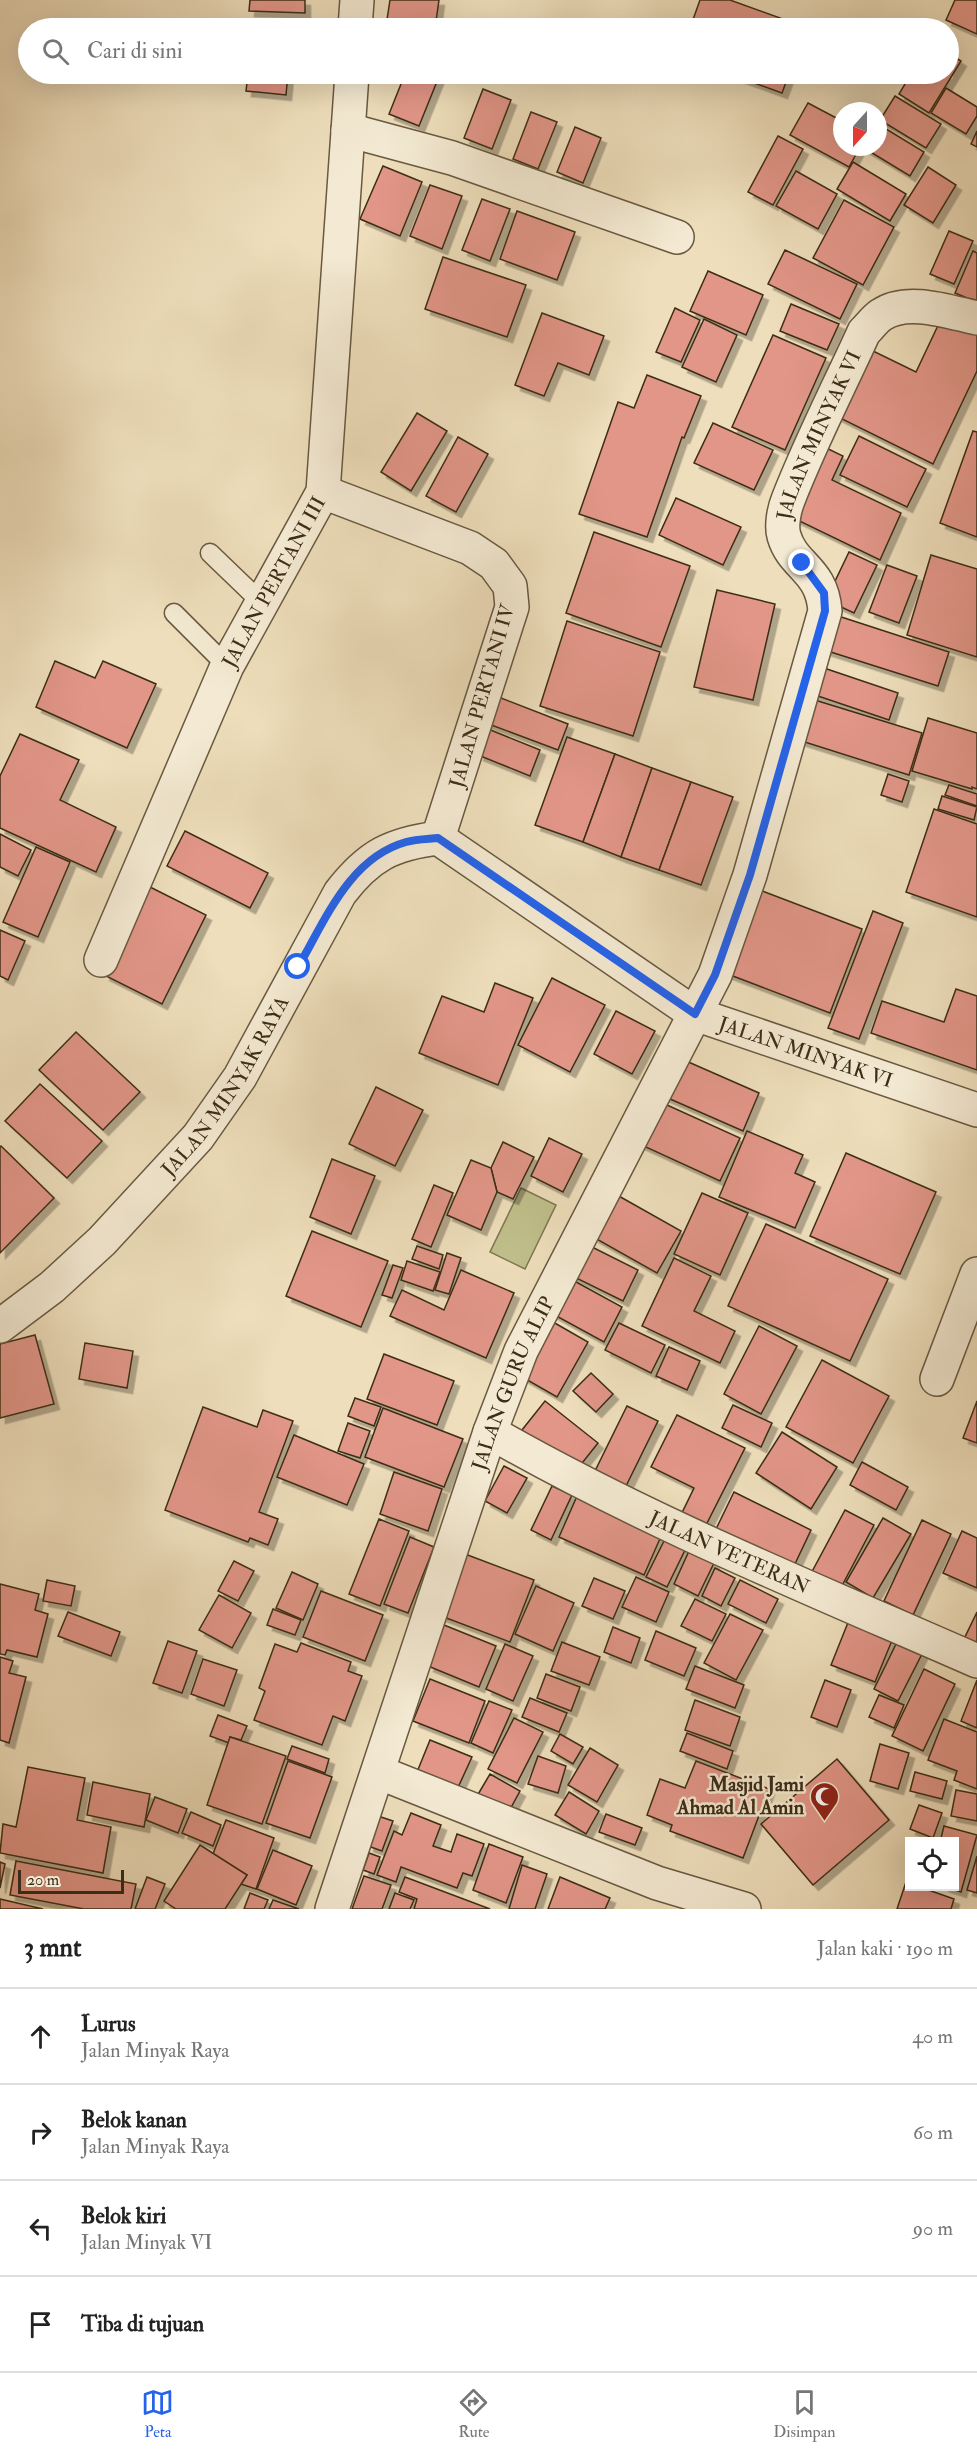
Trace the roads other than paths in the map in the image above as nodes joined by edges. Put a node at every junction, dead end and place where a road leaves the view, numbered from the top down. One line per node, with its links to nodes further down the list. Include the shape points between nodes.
1 (357, 0): 2 (street)
2 (356, 18)
3 (351, 84): 4 (street, JALAN PERTANI III)
4 (348, 130): 5 (street, via 452,158); 7 (street, JALAN PERTANI III)
5 (677, 237)
6 (977, 318): 14 (street, JALAN MINYAK VI, via 904,307 882,314 864,332 787,502 783,534 824,593 825,611 750,875 715,975)
7 (323, 492): 9 (street, JALAN PERTANI III); 12 (street, JALAN PERTANI IV, via 470,549 494,564 510,586 512,607)
8 (210, 553): 9 (lane)
9 (262, 603): 11 (street, JALAN PERTANI III)
10 (174, 613): 11 (lane)
11 (227, 666): 13 (street, JALAN PERTANI III)
12 (438, 838): 14 (street); 17 (street, JALAN MINYAK RAYA, via 405,842 373,858 352,877 298,967 240,1077 198,1137 102,1241 52,1287)
13 (101, 960)
14 (695, 1014): 15 (street, JALAN MINYAK VI); 19 (street, JALAN GURU ALIP, via 521,1351)
15 (977, 1110)
16 (977, 1274): 18 (street)
17 (0, 1326)
18 (937, 1379)
19 (490, 1432): 20 (street, JALAN VETERAN, via 560,1472 652,1516); 21 (street, JALAN GURU ALIP)
20 (977, 1661)
21 (378, 1772): 22 (street, JALAN GURU ALIP); 23 (street, via 657,1883)
22 (332, 1909)
23 (744, 1909)

